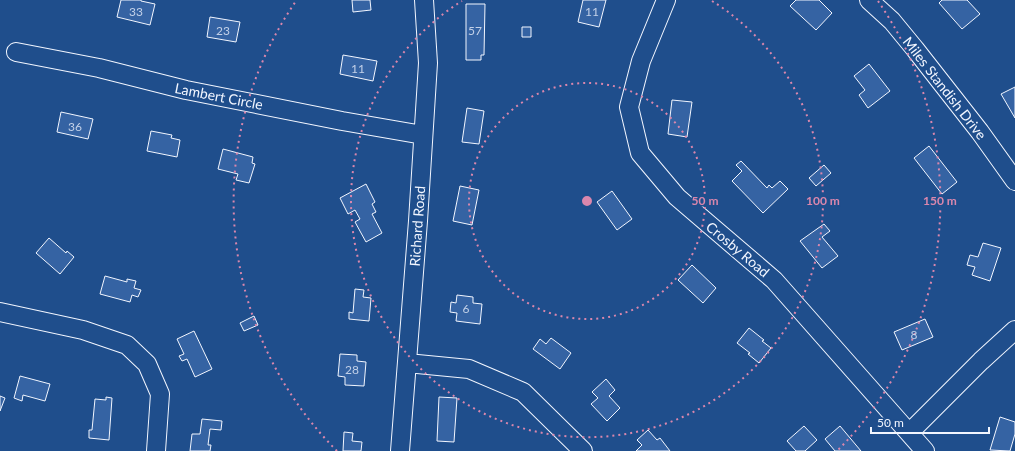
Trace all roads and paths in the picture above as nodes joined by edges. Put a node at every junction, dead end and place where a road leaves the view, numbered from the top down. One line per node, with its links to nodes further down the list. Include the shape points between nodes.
1 (424, 0): 5 (street, Richard Road, via 428,63)
2 (666, 0): 10 (street, Crosby Road, via 641,61 629,107 640,153 677,197 774,280)
3 (869, 0): 6 (street, Miles Standish Drive, via 892,21 915,49)
4 (16, 52): 5 (street, Lambert Circle, via 98,68 186,90)
5 (423, 135): 9 (street, Richard Road)
6 (1015, 181)
7 (0, 312): 11 (street, via 83,330 127,345 147,364 160,394)
8 (1015, 330): 10 (street)
9 (407, 363): 12 (street, Richard Road); 13 (street, via 469,369 523,392)
10 (908, 433): 14 (street, Crosby Road)
11 (156, 451)
12 (400, 451)
13 (583, 451)
14 (925, 451)

